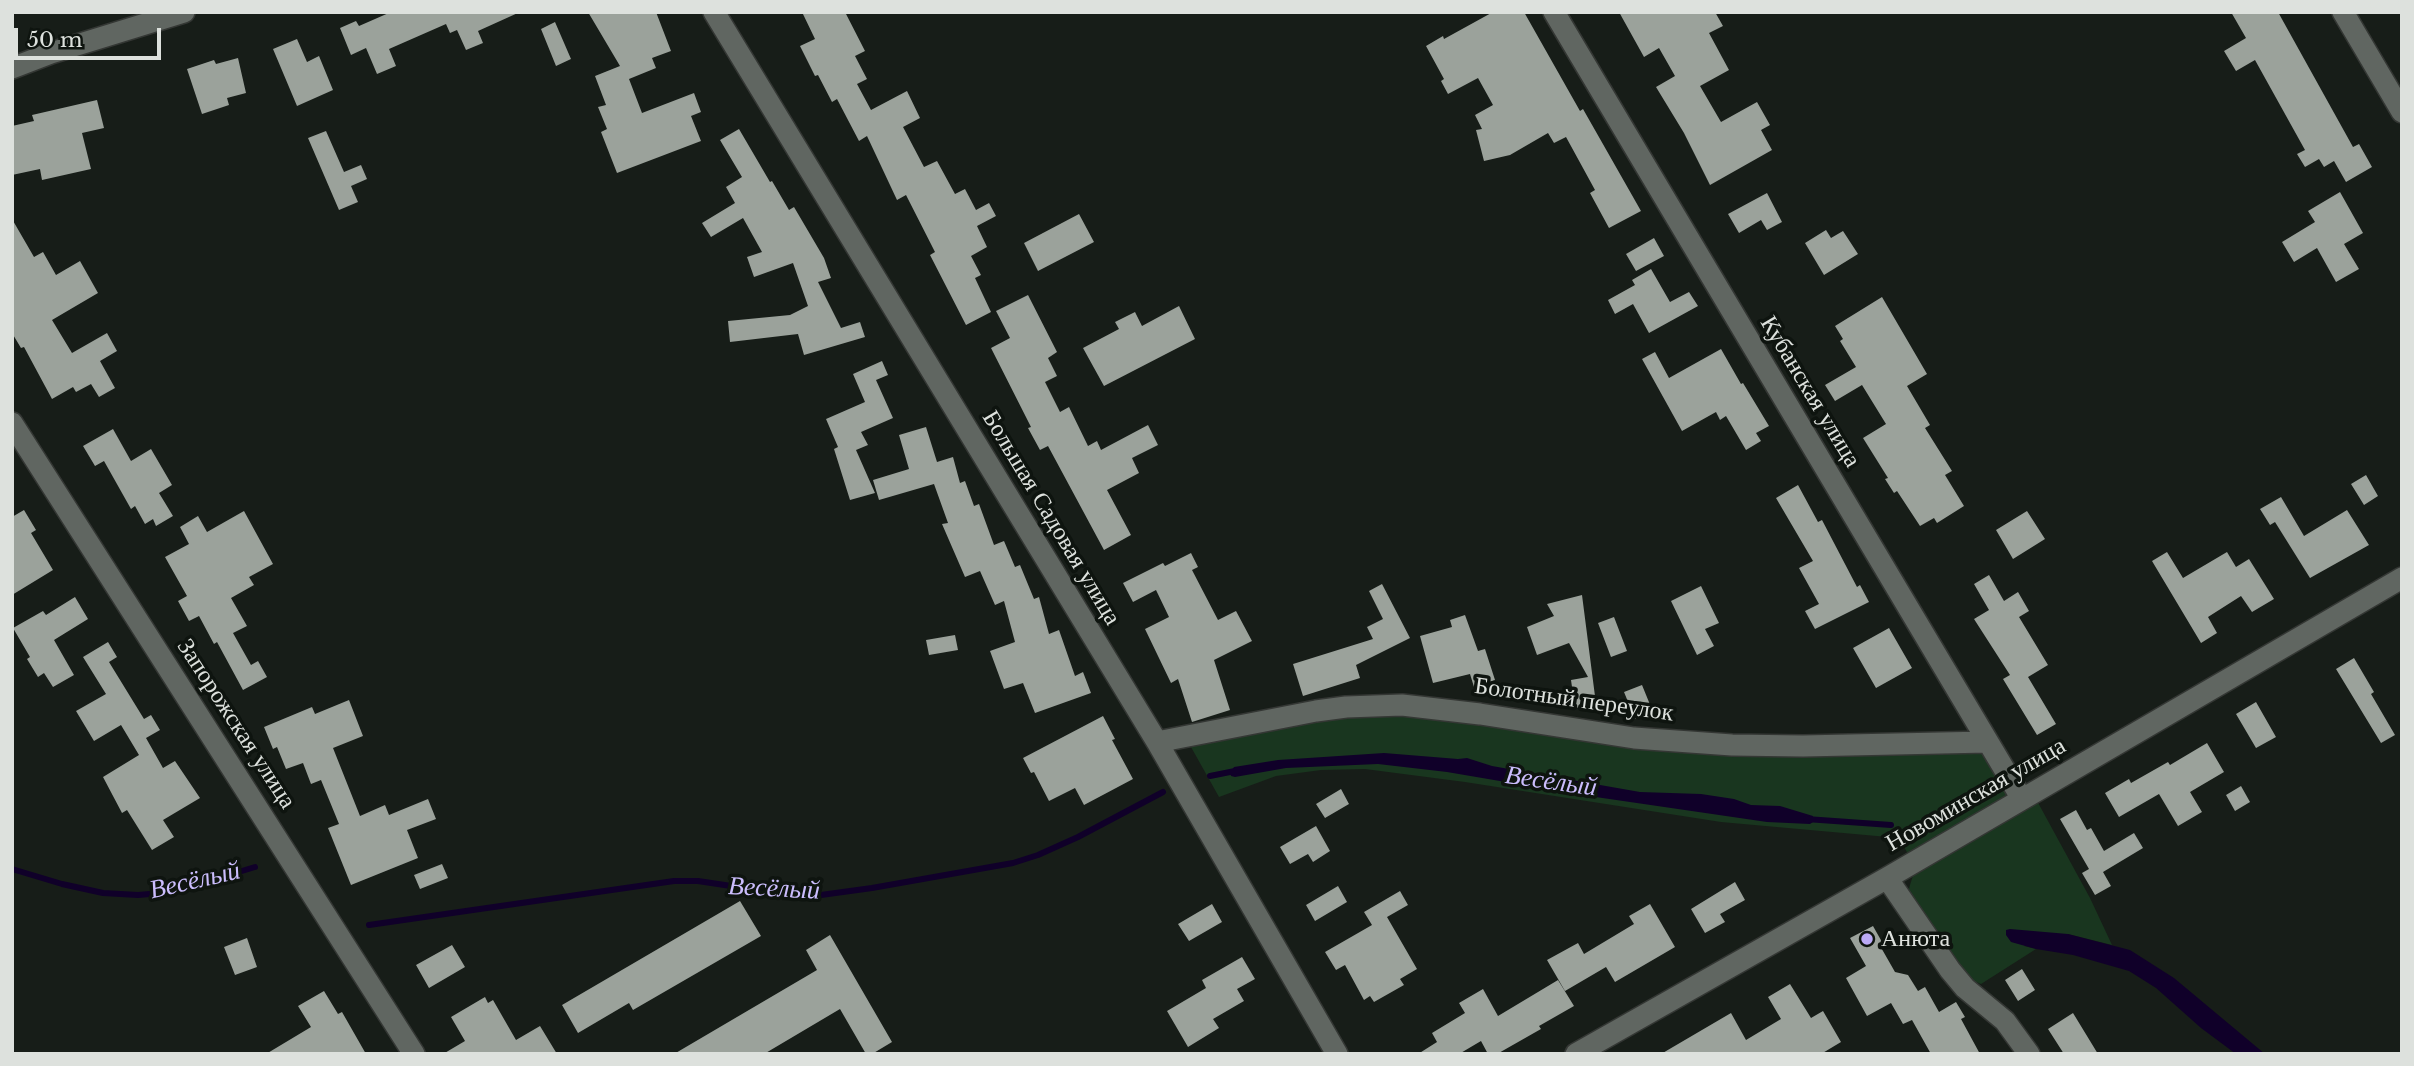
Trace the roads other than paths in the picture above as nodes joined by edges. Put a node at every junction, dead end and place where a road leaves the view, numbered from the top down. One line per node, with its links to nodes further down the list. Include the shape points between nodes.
1 (184, 12): 5 (street)
2 (714, 12): 9 (street, Большая Садовая улица)
3 (1554, 12): 10 (street, Кубанская улица)
4 (2343, 12): 6 (street)
5 (12, 68)
6 (2402, 112)
7 (12, 423): 13 (street, Запорожская улица)
8 (2402, 578): 11 (street, Новоминская улица)
9 (1157, 742): 10 (street, Болотный переулок, via 1316,711 1402,705 1634,738 1707,743); 14 (street, Большая Садовая улица)
10 (1987, 743): 11 (street, Кубанская улица)
11 (2022, 799): 12 (street, Новоминская улица)
12 (1887, 877): 15 (street, Новоминская улица); 16 (street, via 1950,970 2005,1021)
13 (414, 1054)
14 (1337, 1054)
15 (1576, 1054)
16 (2029, 1054)

